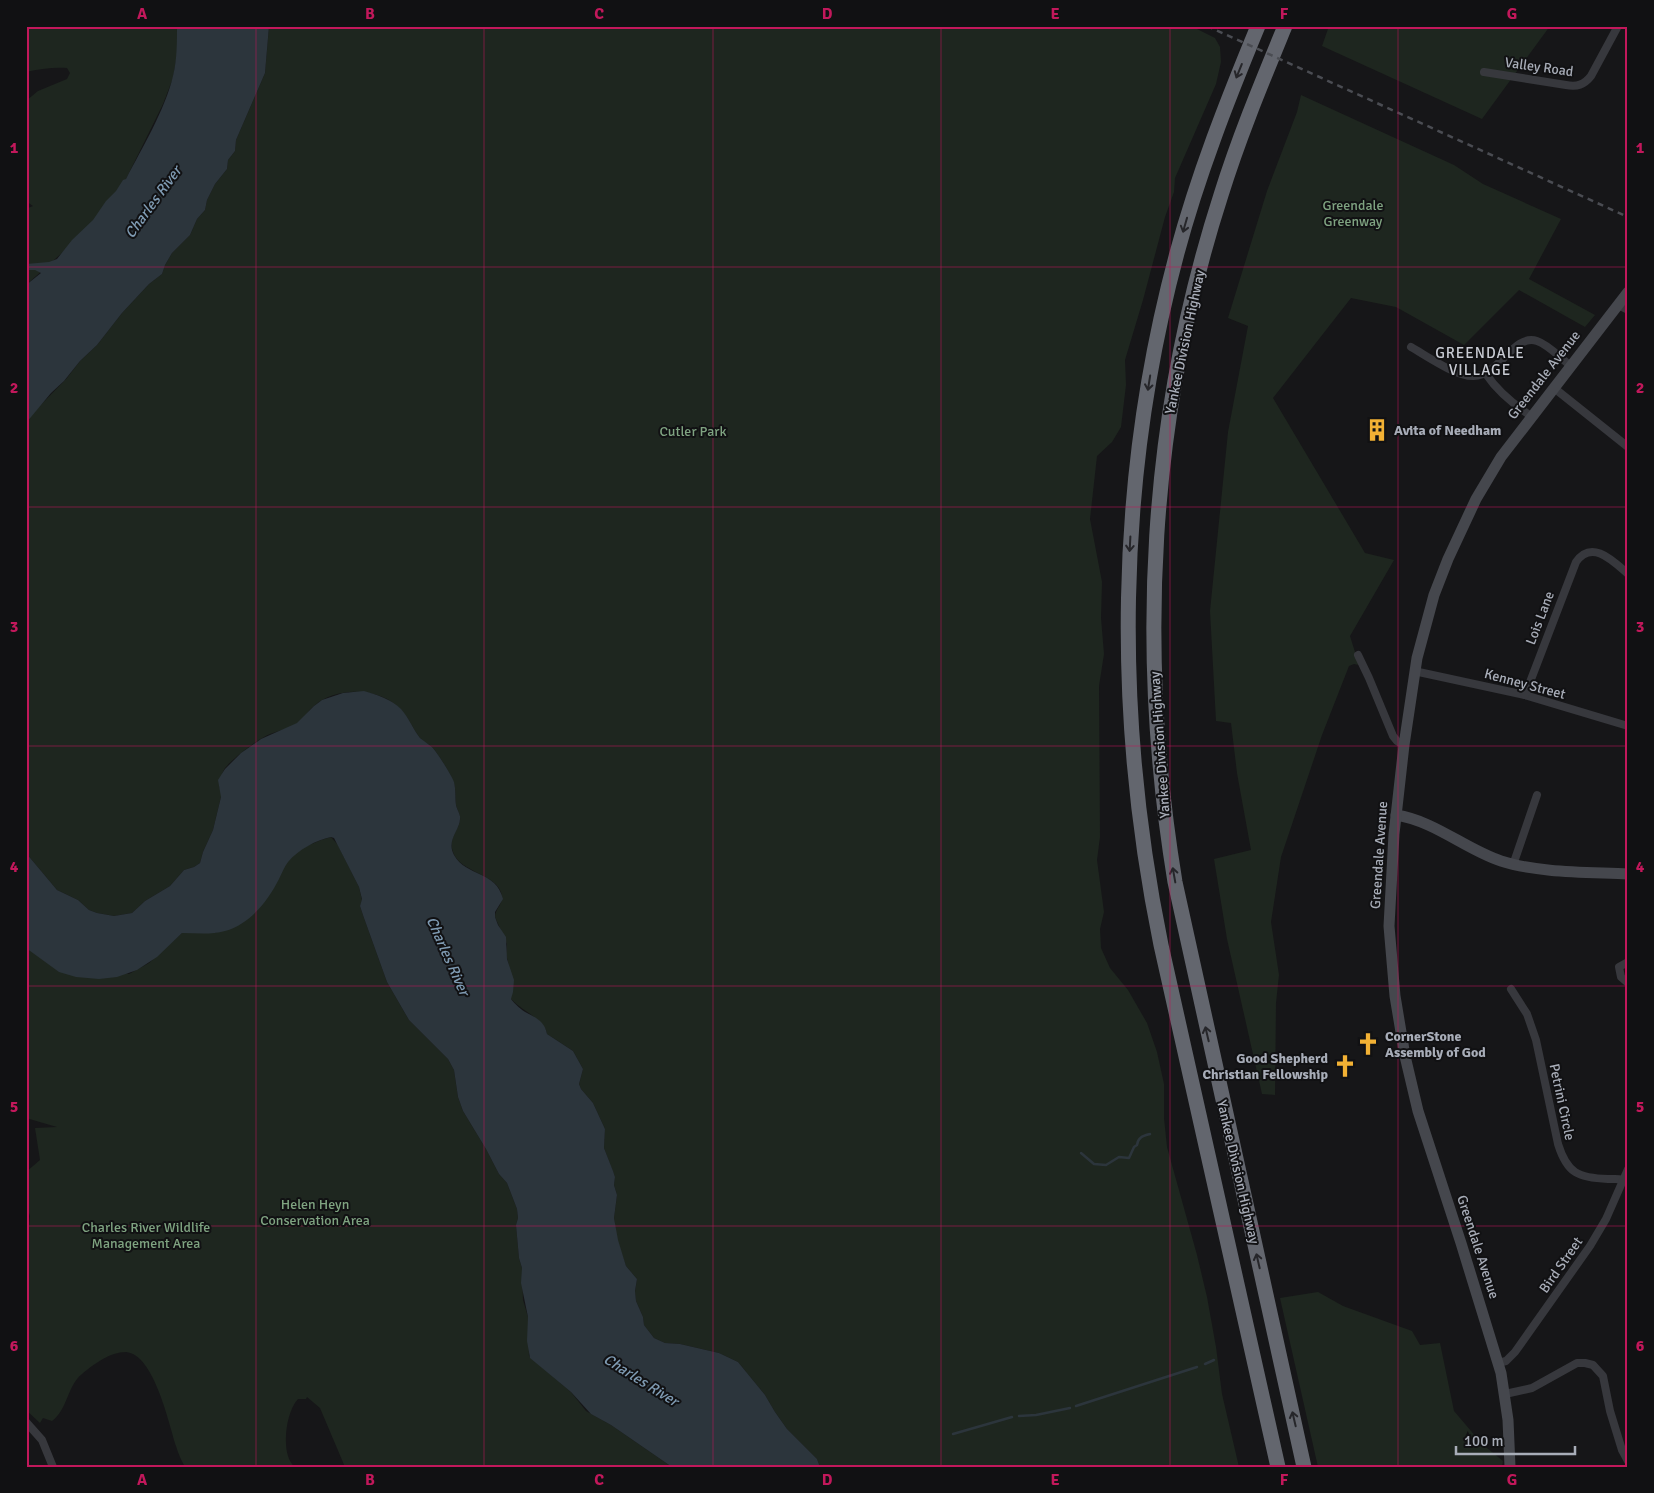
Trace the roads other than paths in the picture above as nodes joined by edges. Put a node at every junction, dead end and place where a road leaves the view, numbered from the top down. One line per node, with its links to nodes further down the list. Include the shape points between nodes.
1 (1258, 26): 33 (highway, Yankee Division Highway, one-way to 33, via 1194,196 1157,338 1135,482 1128,656 1134,773 1150,887)
2 (1285, 26): 34 (highway, Yankee Division Highway, one-way to 2, via 1175,882 1159,767 1153,653 1159,500 1168,424 1184,338 1220,197)
3 (1618, 26): 4 (street, Valley Road, via 1591,76 1578,86)
4 (1484, 72)
5 (1628, 292): 6 (main road, Greendale Avenue)
6 (1623, 308): 8 (main road, Greendale Avenue)
7 (1411, 347): 9 (street, via 1465,375)
8 (1571, 366): 9 (street, via 1542,343 1529,340 1518,345); 10 (main road, Greendale Avenue)
9 (1486, 374): 11 (street, via 1506,398)
10 (1554, 388): 11 (main road, Greendale Avenue); 12 (street)
11 (1531, 416): 15 (main road, Greendale Avenue, via 1488,478 1458,534 1434,595)
12 (1628, 447)
13 (1628, 574): 16 (street, Lois Lane, via 1599,552 1580,555)
14 (1358, 655): 18 (street, via 1393,736)
15 (1414, 671): 16 (street, Kenney Street); 18 (main road, Greendale Avenue)
16 (1525, 695): 17 (street, Kenney Street)
17 (1628, 726)
18 (1404, 745): 20 (main road, Greendale Avenue)
19 (1537, 795): 21 (street)
20 (1396, 815): 21 (main road, via 1421,821 1488,856); 28 (main road, Greendale Avenue, via 1390,926 1395,996 1405,1056 1418,1111)
21 (1513, 865): 22 (main road)
22 (1628, 874)
23 (1628, 962): 24 (street, via 1619,967 1621,977)
24 (1628, 983)
25 (1510, 989): 27 (street, Petrini Circle, via 1527,1014 1536,1040 1563,1161 1572,1172 1588,1177)
26 (1628, 1169): 27 (street, Bird Street)
27 (1626, 1180): 28 (street, Bird Street, via 1590,1246 1512,1356)
28 (1498, 1363): 29 (main road, Greendale Avenue)
29 (1505, 1394): 31 (street, via 1532,1388 1567,1367 1585,1363 1593,1365 1602,1376 1622,1450); 35 (main road, Greendale Avenue)
30 (26, 1422): 32 (street, via 42,1440)
31 (1628, 1461)
32 (53, 1467)
33 (1278, 1467)
34 (1304, 1467)
35 (1510, 1467)

